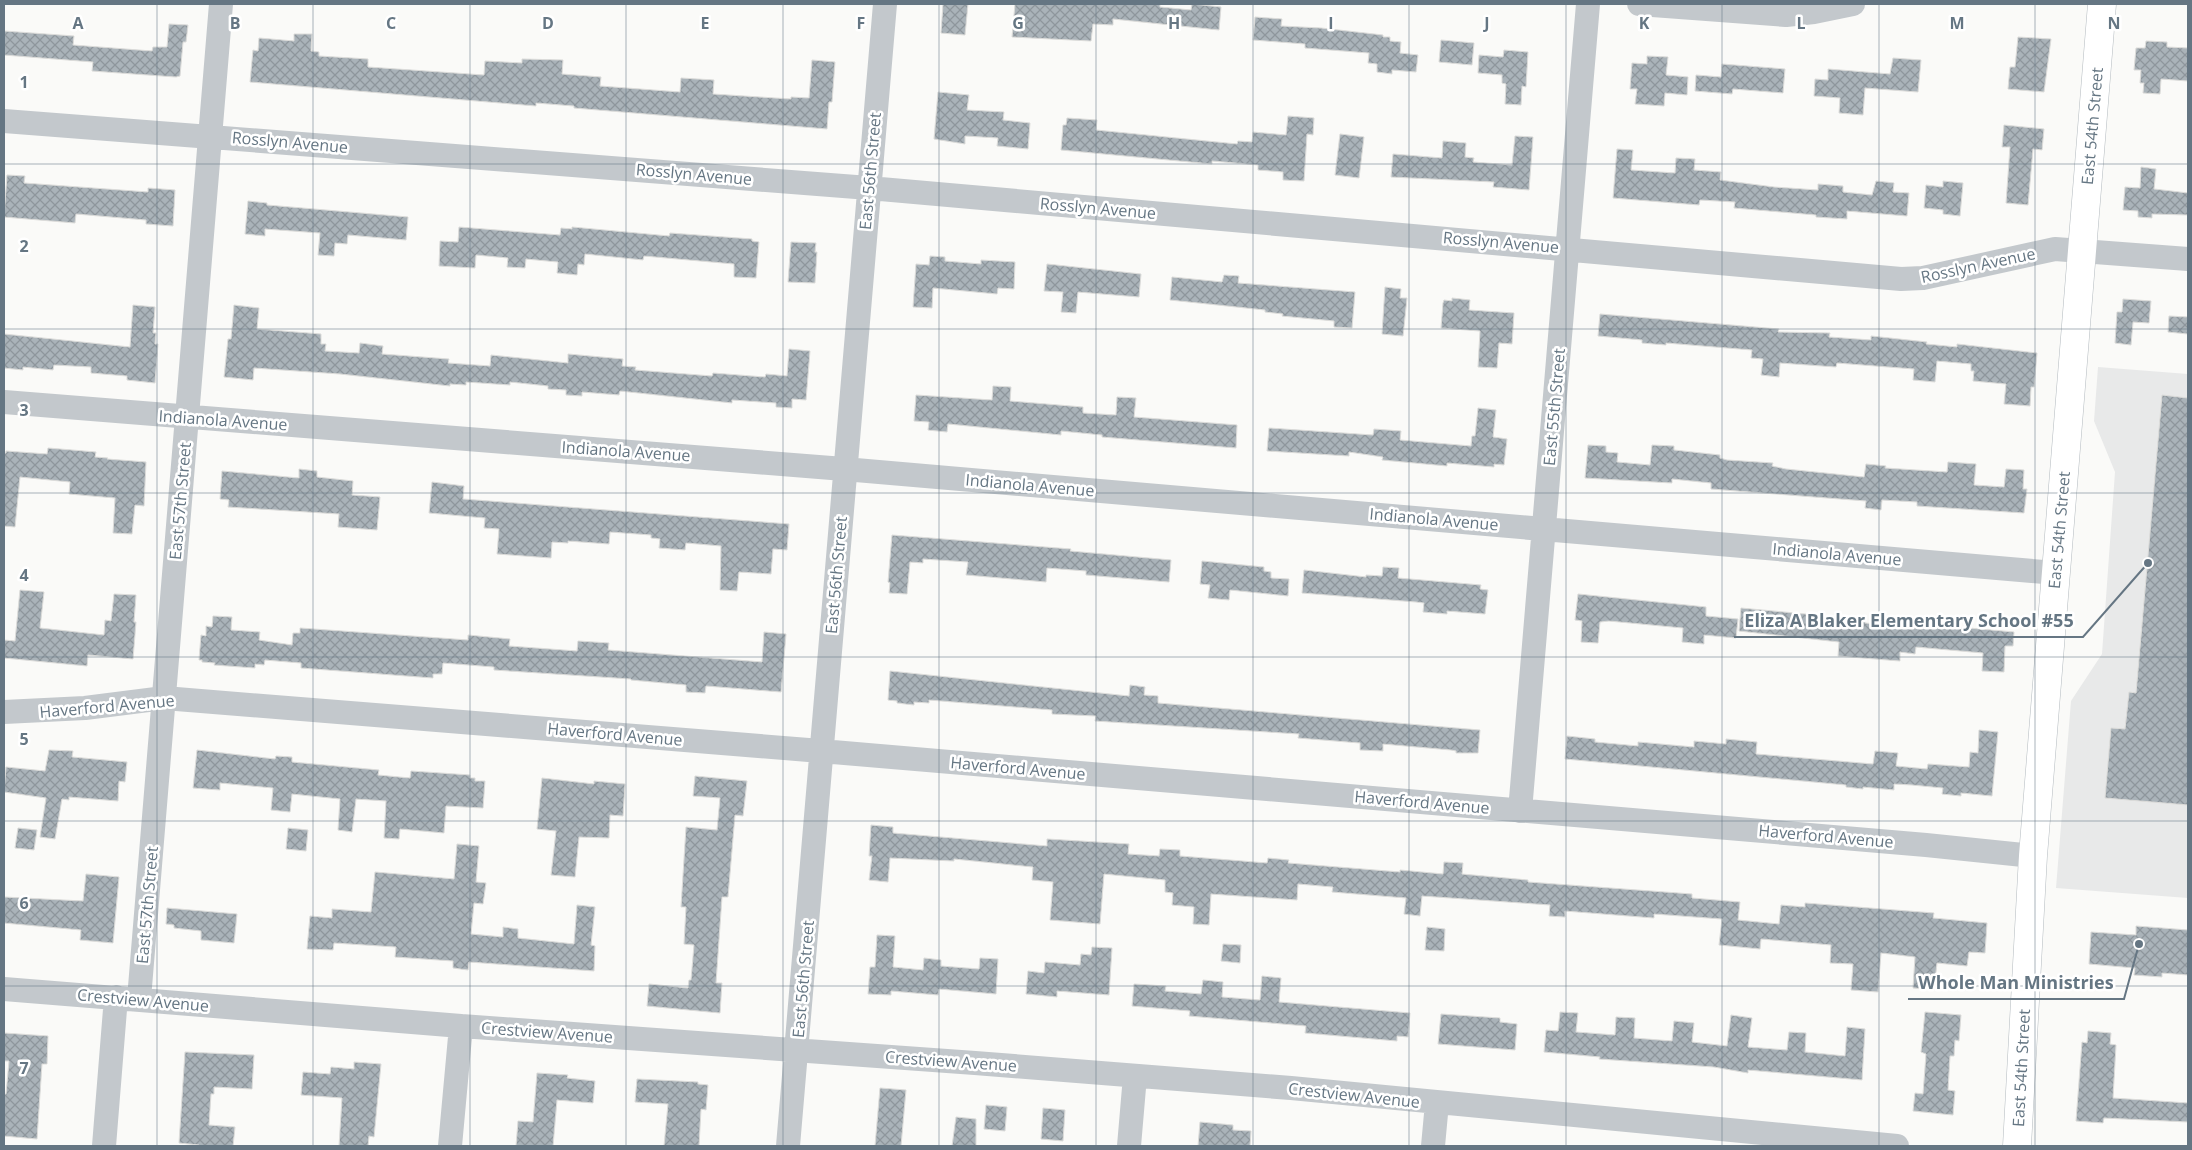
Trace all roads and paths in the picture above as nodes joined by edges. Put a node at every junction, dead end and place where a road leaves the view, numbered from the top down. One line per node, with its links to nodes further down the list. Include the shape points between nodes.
1 (221, 4): 8 (street, East 57th Street)
2 (885, 4): 9 (street, East 56th Street)
3 (1588, 4): 10 (street, East 55th Street)
4 (1639, 4): 5 (street, via 1786,15)
5 (1853, 4)
6 (2102, 4): 11 (street, East 54th Street)
7 (4, 121): 8 (street, Rosslyn Avenue)
8 (210, 136): 9 (street, Rosslyn Avenue); 14 (street, East 57th Street)
9 (869, 188): 10 (street, Rosslyn Avenue); 15 (street, East 56th Street)
10 (1568, 248): 11 (street, Rosslyn Avenue, via 1913,279 2055,249); 16 (street, East 55th Street)
11 (2082, 250): 12 (street, Rosslyn Avenue); 17 (street, East 54th Street)
12 (2188, 259)
13 (4, 402): 14 (street, Indianola Avenue)
14 (187, 417): 15 (street, Indianola Avenue); 18 (street, East 57th Street)
15 (844, 468): 16 (street, Indianola Avenue); 20 (street, East 56th Street)
16 (1544, 528): 17 (street, Indianola Avenue); 21 (street, East 55th Street)
17 (2056, 572): 22 (street, East 54th Street)
18 (164, 698): 19 (street, Haverford Avenue, via 85,708); 20 (street, Haverford Avenue); 25 (street, East 57th Street)
19 (4, 712)
20 (821, 751): 21 (street, Haverford Avenue); 27 (street, East 56th Street)
21 (1520, 811): 22 (street, Haverford Avenue)
22 (2033, 856): 37 (street, East 54th Street)
23 (4, 989): 24 (street, Crestview Avenue)
24 (116, 997): 25 (street, Crestview Avenue); 31 (street)
25 (139, 999): 26 (street, Crestview Avenue)
26 (460, 1026): 27 (street, Crestview Avenue); 32 (street)
27 (797, 1050): 28 (street, Crestview Avenue); 33 (street, East 56th Street)
28 (1136, 1076): 29 (street, Crestview Avenue); 34 (street)
29 (1437, 1103): 30 (street, Crestview Avenue); 35 (street)
30 (1727, 1138): 36 (street, Crestview Avenue)
31 (104, 1146)
32 (450, 1146)
33 (788, 1146)
34 (1129, 1146)
35 (1433, 1146)
36 (1897, 1146)
37 (2017, 1146)

